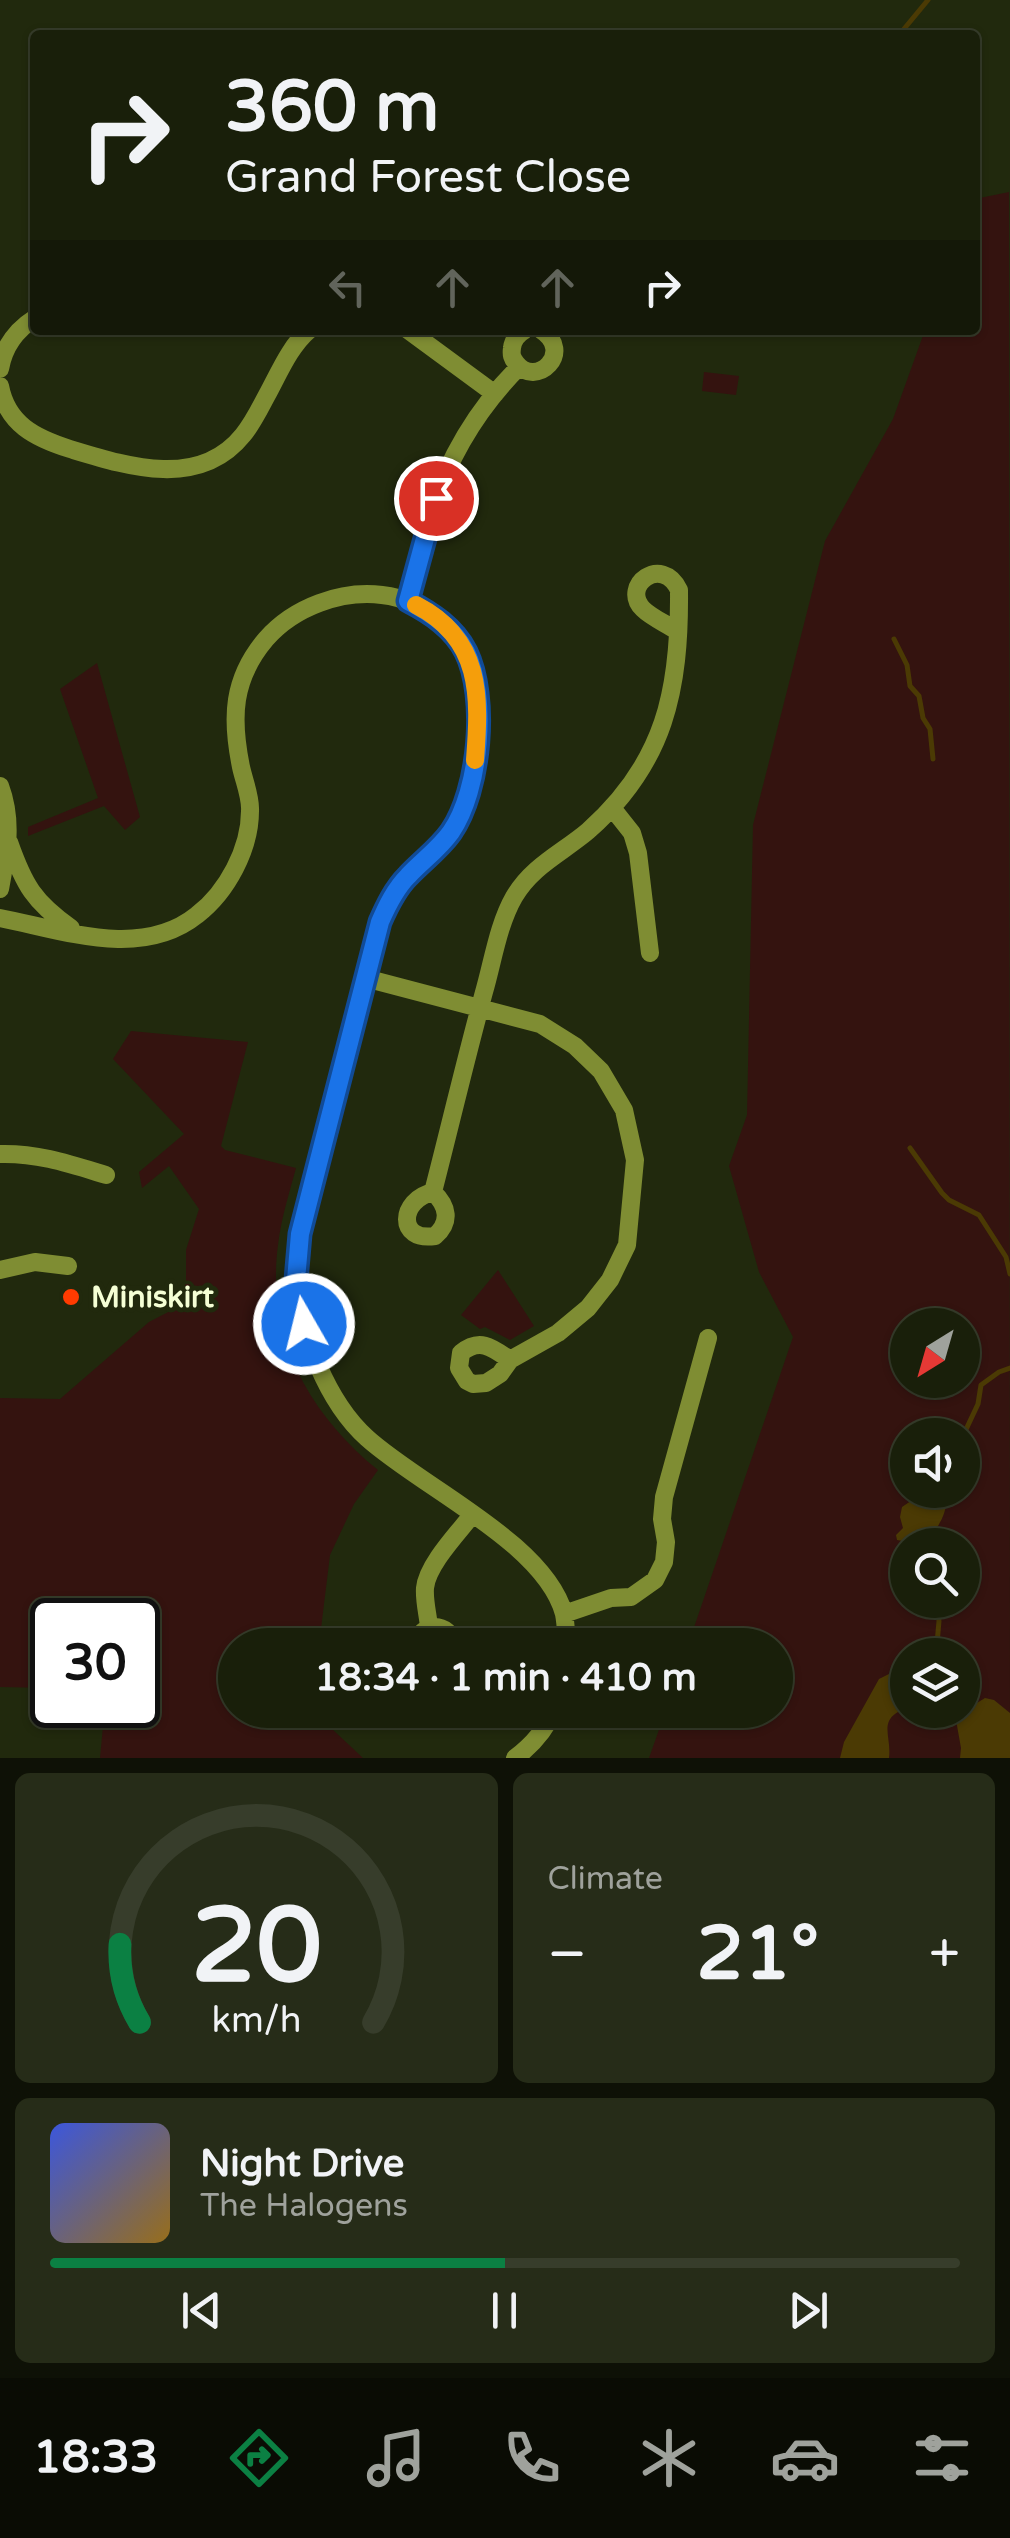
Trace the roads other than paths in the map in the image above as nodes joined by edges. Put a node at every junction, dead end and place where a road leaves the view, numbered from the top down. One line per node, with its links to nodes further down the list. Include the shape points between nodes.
1 (30, 322): 7 (street, via 12,338)
2 (305, 335): 8 (street, via 241,437 190,468 117,463 34,436 9,412)
3 (415, 335): 9 (street)
4 (517, 335): 6 (street, via 512,357)
5 (549, 335): 6 (street, via 549,365 529,372)
6 (519, 367): 9 (street)
7 (0, 369)
8 (0, 386)
9 (494, 394): 10 (street, via 445,473)
10 (408, 601): 17 (street, via 359,594 328,599 267,638 236,697 234,732 251,808 246,844 224,886 196,916 160,936 114,940); 19 (street, via 451,630 465,650 479,705 475,760 453,830 390,900)
11 (677, 631): 13 (street, via 668,712)
12 (0, 786): 14 (street)
13 (613, 808): 18 (street, via 638,853); 20 (street, via 536,870 514,898)
14 (8, 842): 15 (street); 17 (street, via 33,895)
15 (0, 888)
16 (0, 918): 17 (street)
17 (77, 932)
18 (650, 953)
19 (365, 978): 20 (street); 28 (street, via 300,1234 296,1280 304,1324 326,1386 366,1436)
20 (480, 1008): 23 (street); 27 (street, via 540,1024 576,1046 624,1110 636,1160 627,1245 610,1280 558,1333)
21 (0, 1154): 22 (street, via 46,1156)
22 (106, 1175)
23 (433, 1192)
24 (68, 1266): 25 (street, via 35,1262)
25 (0, 1270)
26 (708, 1338): 29 (street, via 664,1497 664,1562 656,1580 630,1596)
27 (510, 1360)
28 (472, 1515): 29 (street, via 527,1555); 30 (street, via 426,1582)
29 (564, 1614): 32 (street)
30 (429, 1628): 31 (street)
31 (441, 1628)
32 (565, 1628)
33 (544, 1728): 34 (street)
34 (514, 1758)

